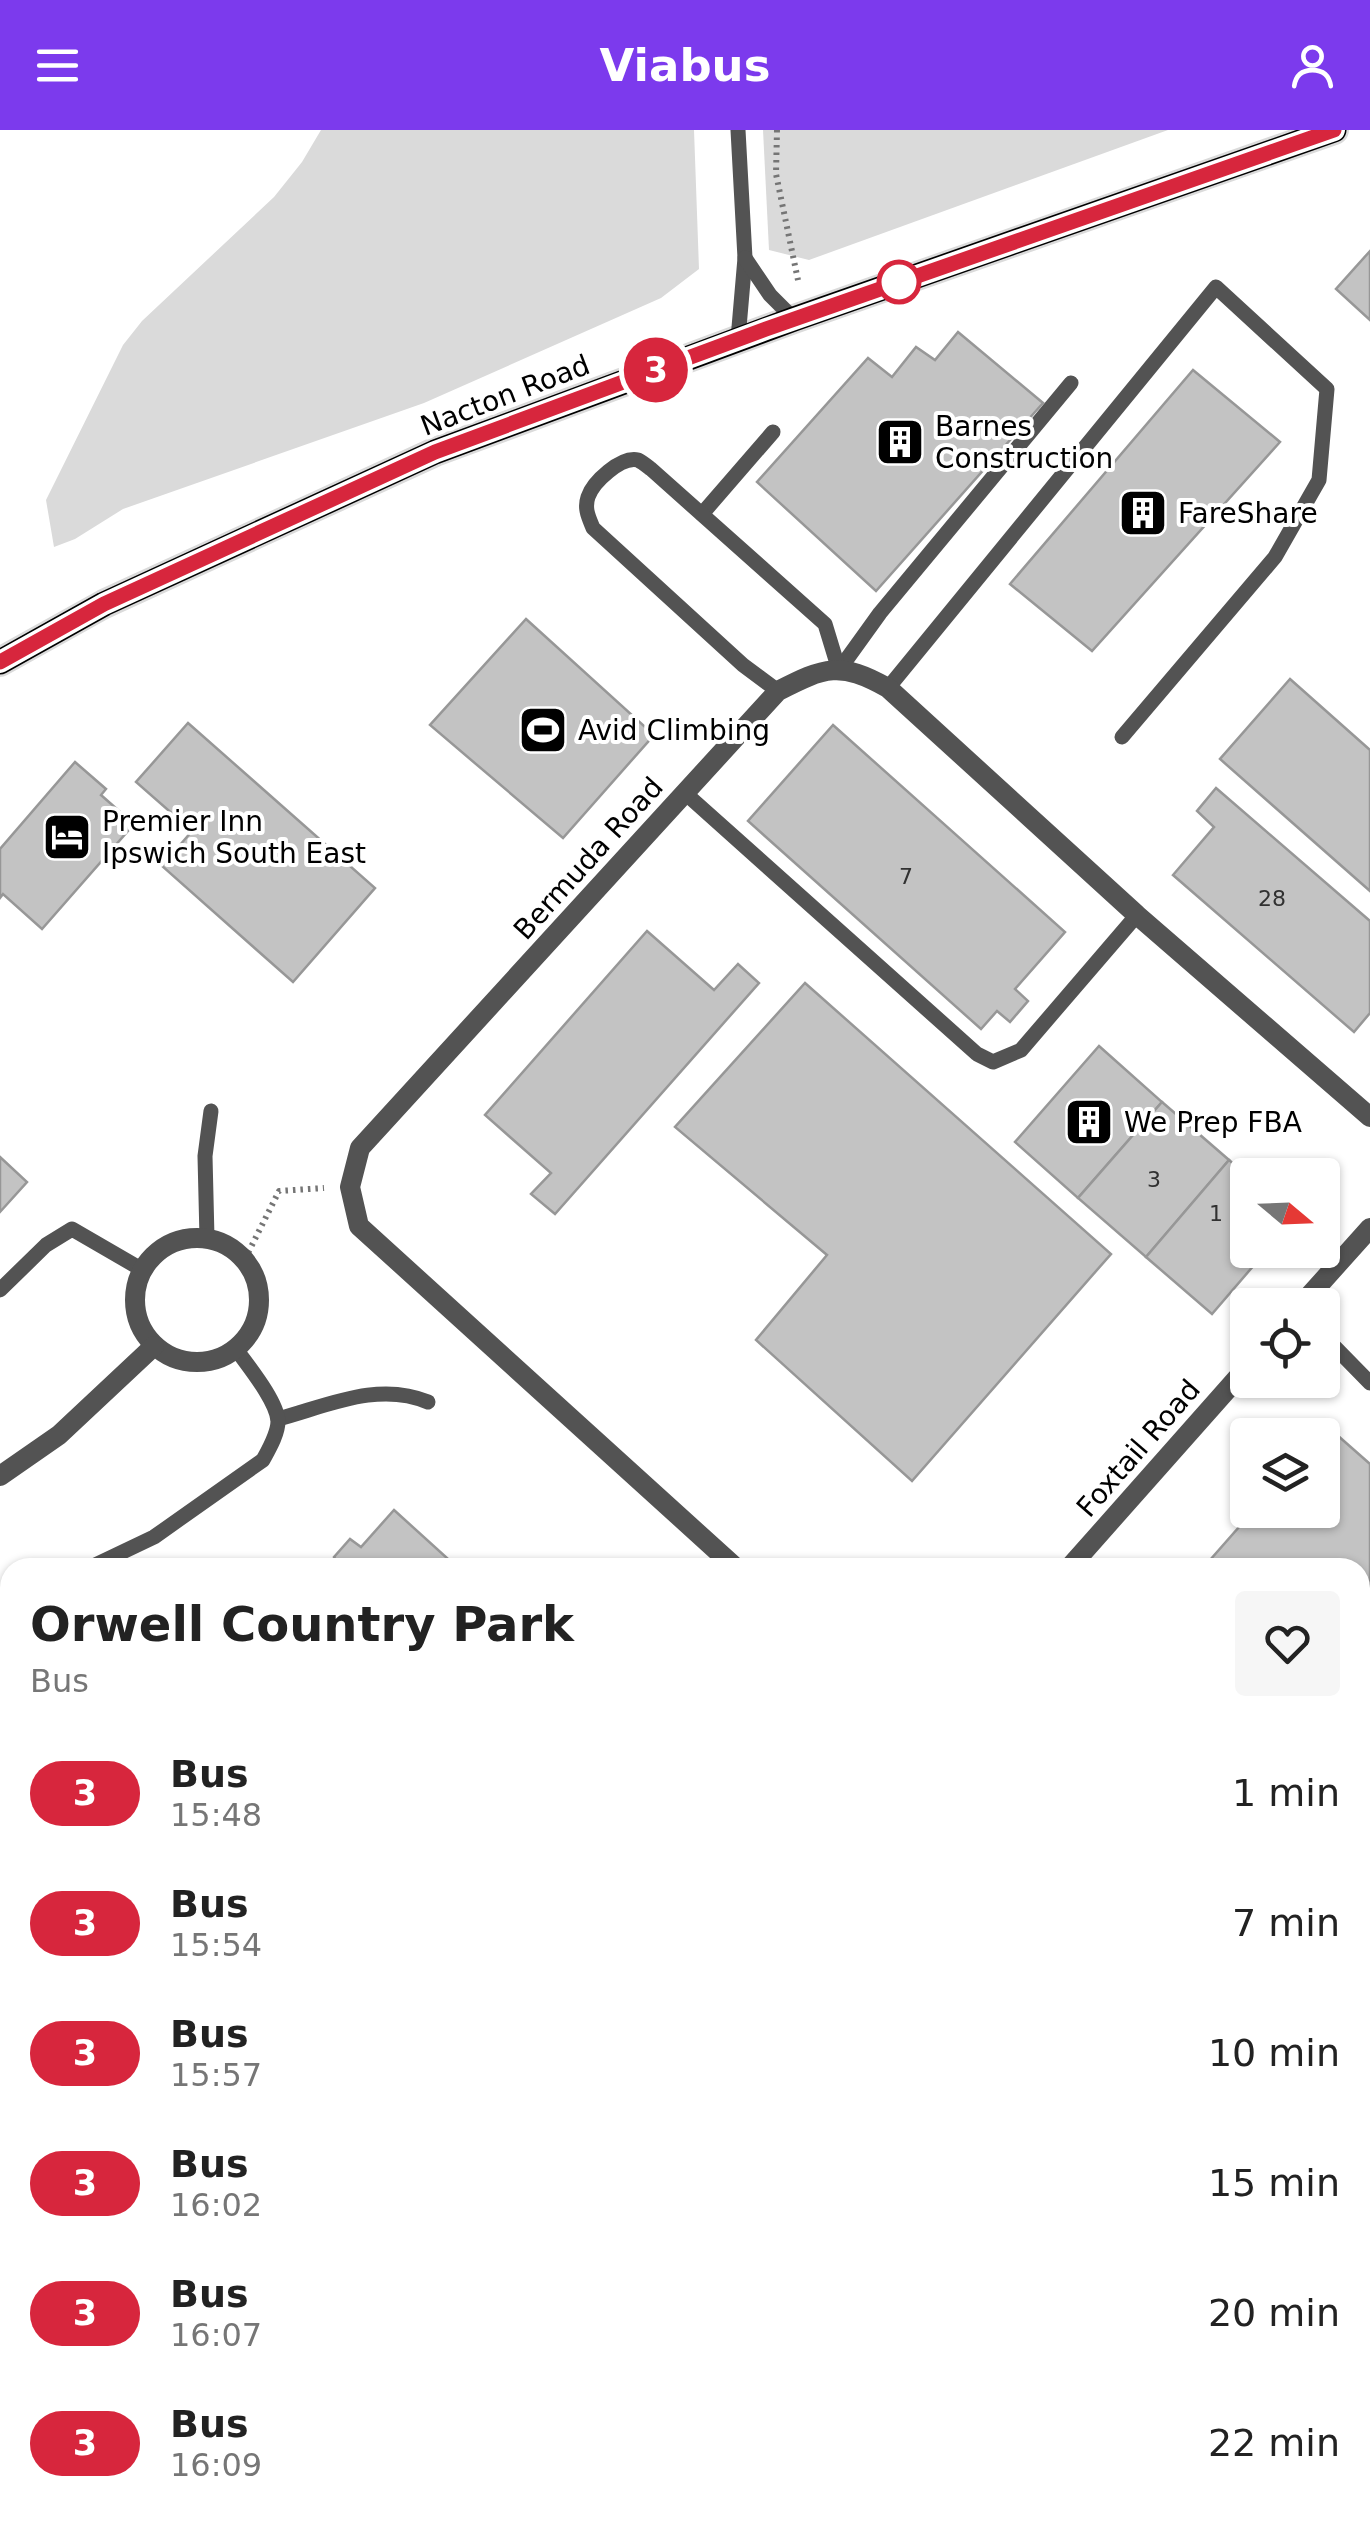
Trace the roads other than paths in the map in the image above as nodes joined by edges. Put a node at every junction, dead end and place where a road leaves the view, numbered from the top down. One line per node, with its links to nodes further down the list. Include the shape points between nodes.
1 (738, 130): 3 (lane)
2 (1334, 130): 4 (main road, Nacton Road)
3 (745, 258): 4 (lane); 5 (lane)
4 (794, 319): 5 (main road, Nacton Road)
5 (738, 339): 9 (main road, Nacton Road, via 435,452 104,604)
6 (1072, 383): 10 (lane)
7 (773, 432): 8 (lane)
8 (702, 514): 10 (lane, via 824,624); 12 (lane, via 634,459 596,484 586,511 593,528)
9 (0, 662)
10 (840, 670): 11 (street); 12 (street, Bermuda Road, via 814,673)
11 (888, 688): 13 (lane, via 1216,288 1327,389 1319,480 1276,557); 15 (street)
12 (778, 691): 14 (street, Bermuda Road)
13 (1122, 737)
14 (685, 793): 15 (lane, via 993,1062 1021,1050); 32 (street, Bermuda Road, via 360,1148 350,1187 359,1226)
15 (1137, 914): 17 (street)
16 (211, 1111): 19 (lane)
17 (1370, 1117)
18 (1370, 1228): 21 (street)
19 (208, 1238): 20 (street, via 170,1243); 24 (street, via 245,1259 255,1276 258,1316)
20 (142, 1269): 22 (lane, via 72,1230 46,1245); 23 (street, via 135,1310)
21 (1316, 1288)
22 (0, 1290)
23 (154, 1346): 24 (street, via 186,1362); 30 (street, via 59,1435)
24 (236, 1349): 29 (lane)
25 (1340, 1352): 26 (lane)
26 (1370, 1383)
27 (1230, 1386): 33 (street, Foxtail Road)
28 (428, 1402): 29 (lane, via 408,1393 374,1392)
29 (278, 1420): 31 (lane, via 263,1460 154,1537)
30 (0, 1476)
31 (110, 1558)
32 (725, 1558)
33 (1078, 1558)

